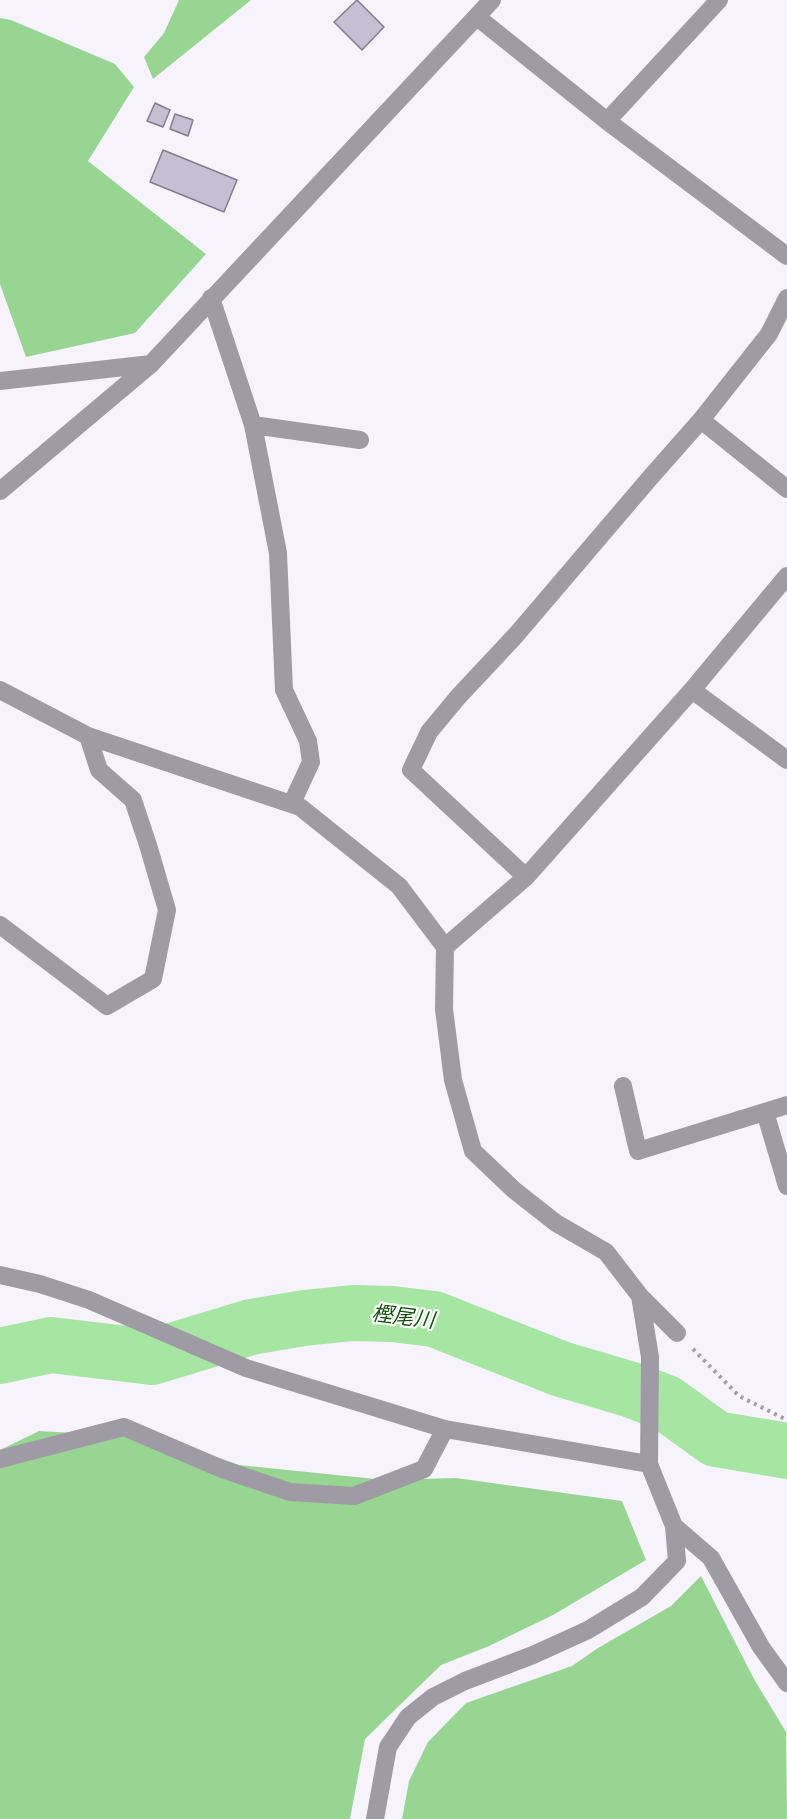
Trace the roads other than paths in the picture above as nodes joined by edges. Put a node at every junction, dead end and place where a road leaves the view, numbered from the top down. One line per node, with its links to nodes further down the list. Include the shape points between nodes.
1 (492, 0): 3 (street)
2 (719, 0): 4 (street)
3 (477, 17): 4 (street); 6 (street)
4 (607, 121): 5 (street)
5 (787, 256)
6 (211, 298): 8 (street); 11 (street)
7 (787, 298): 10 (street, via 769,334)
8 (152, 364): 9 (street); 14 (street)
9 (0, 381)
10 (701, 420): 13 (street); 21 (street, via 436,723 411,770)
11 (253, 425): 12 (street); 20 (street, via 278,553 284,690 308,741 311,762)
12 (360, 440)
13 (787, 489)
14 (0, 491)
15 (787, 576): 17 (street)
16 (0, 690): 18 (street)
17 (692, 690): 19 (street); 21 (street)
18 (88, 736): 20 (street); 22 (street, via 99,770 132,800 167,910 153,980 107,1006)
19 (787, 760)
20 (292, 803): 23 (street, via 399,886)
21 (526, 877): 23 (street)
22 (0, 925)
23 (445, 946): 29 (street, via 444,1009 453,1080 472,1151 556,1223 606,1252)
24 (623, 1086): 26 (street, via 638,1151)
25 (787, 1105): 26 (street)
26 (765, 1112): 27 (street)
27 (787, 1186)
28 (0, 1275): 31 (street, via 89,1300 246,1368)
29 (640, 1296): 30 (street); 33 (street, via 650,1357)
30 (678, 1333)
31 (445, 1429): 32 (street, via 424,1469 354,1496 290,1492 222,1469 124,1427); 33 (street)
32 (0, 1458)
33 (649, 1464): 34 (street)
34 (674, 1526): 35 (street, via 711,1558 761,1647); 36 (street, via 677,1561 642,1597 579,1634 433,1697 408,1717 388,1747)
35 (787, 1683)
36 (375, 1819)

